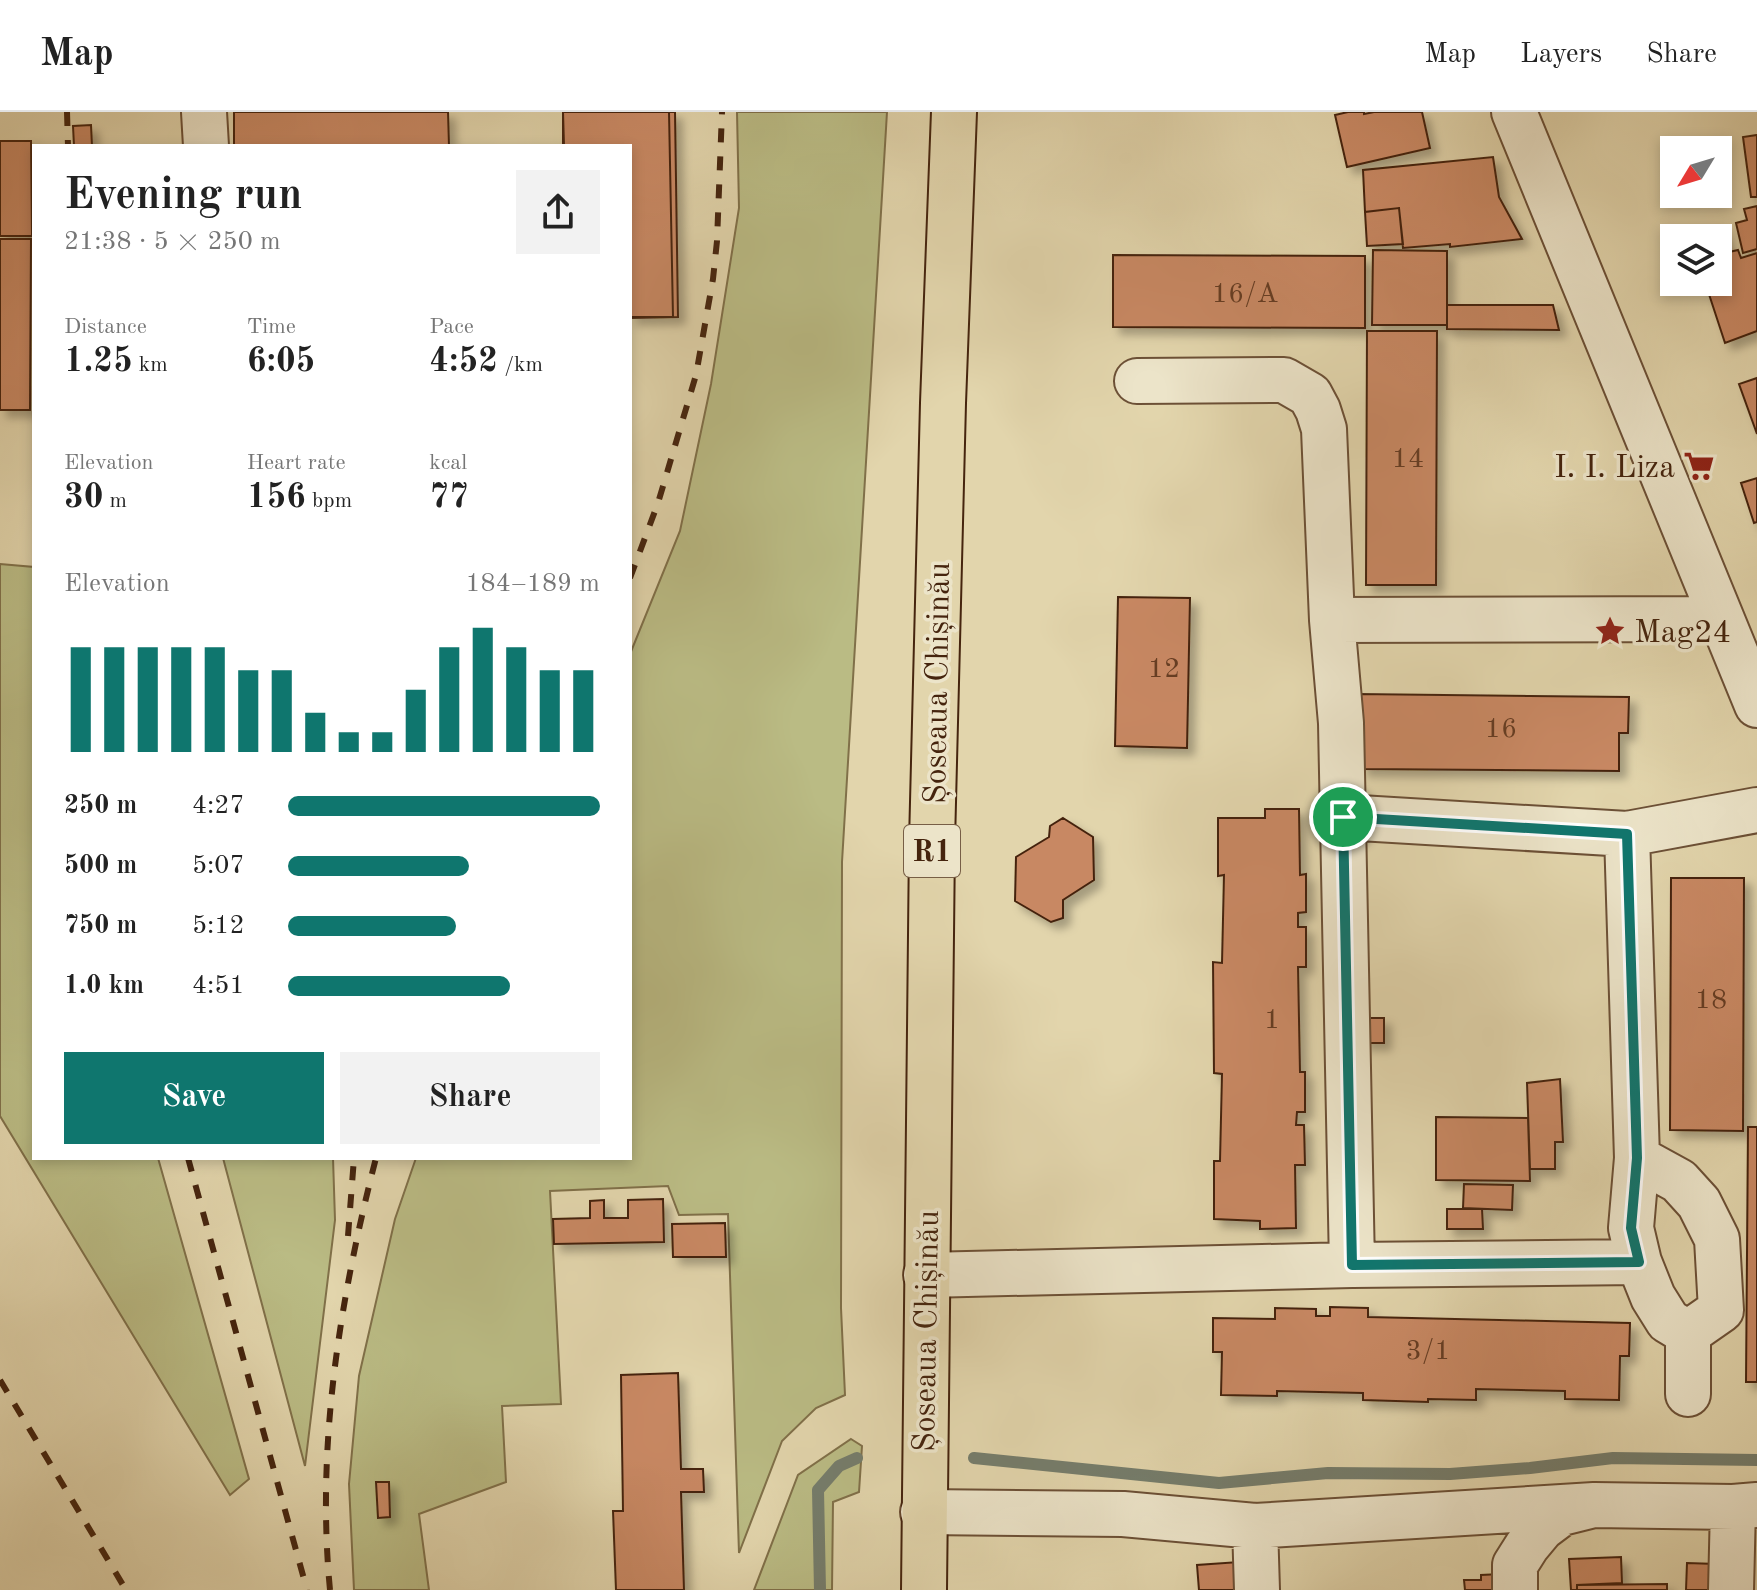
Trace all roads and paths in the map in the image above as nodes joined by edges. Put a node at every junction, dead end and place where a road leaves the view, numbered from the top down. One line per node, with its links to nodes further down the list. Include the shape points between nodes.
1 (204, 112): 4 (street)
2 (954, 112): 15 (highway, Șoseaua Chișinău / R1, via 932,842)
3 (1514, 112): 6 (street)
4 (206, 144)
5 (1137, 381): 7 (street, via 1284,380 1310,395 1324,429)
6 (1721, 619): 7 (street); 8 (street)
7 (1332, 620): 10 (street)
8 (1757, 705)
9 (1757, 810): 11 (street)
10 (1343, 817): 11 (street); 14 (street)
11 (1627, 834): 12 (street)
12 (1637, 1158): 13 (street, via 1631,1228); 16 (street, via 1679,1181 1699,1203 1717,1239 1721,1310)
13 (1639, 1262): 14 (street); 16 (street, via 1668,1321)
14 (1352, 1265): 15 (street)
15 (926, 1275): 20 (highway, Șoseaua Chișinău / R1)
16 (1688, 1333): 17 (street)
17 (1688, 1394)
18 (1594, 1505): 19 (street); 21 (street); 24 (street, via 1562,1513 1542,1528 1515,1565)
19 (1745, 1506): 25 (street)
20 (923, 1512): 21 (street, via 1123,1514); 22 (highway, Șoseaua Chișinău / R1)
21 (1255, 1526): 23 (street)
22 (924, 1590)
23 (1257, 1590)
24 (1515, 1590)
25 (1731, 1590)

